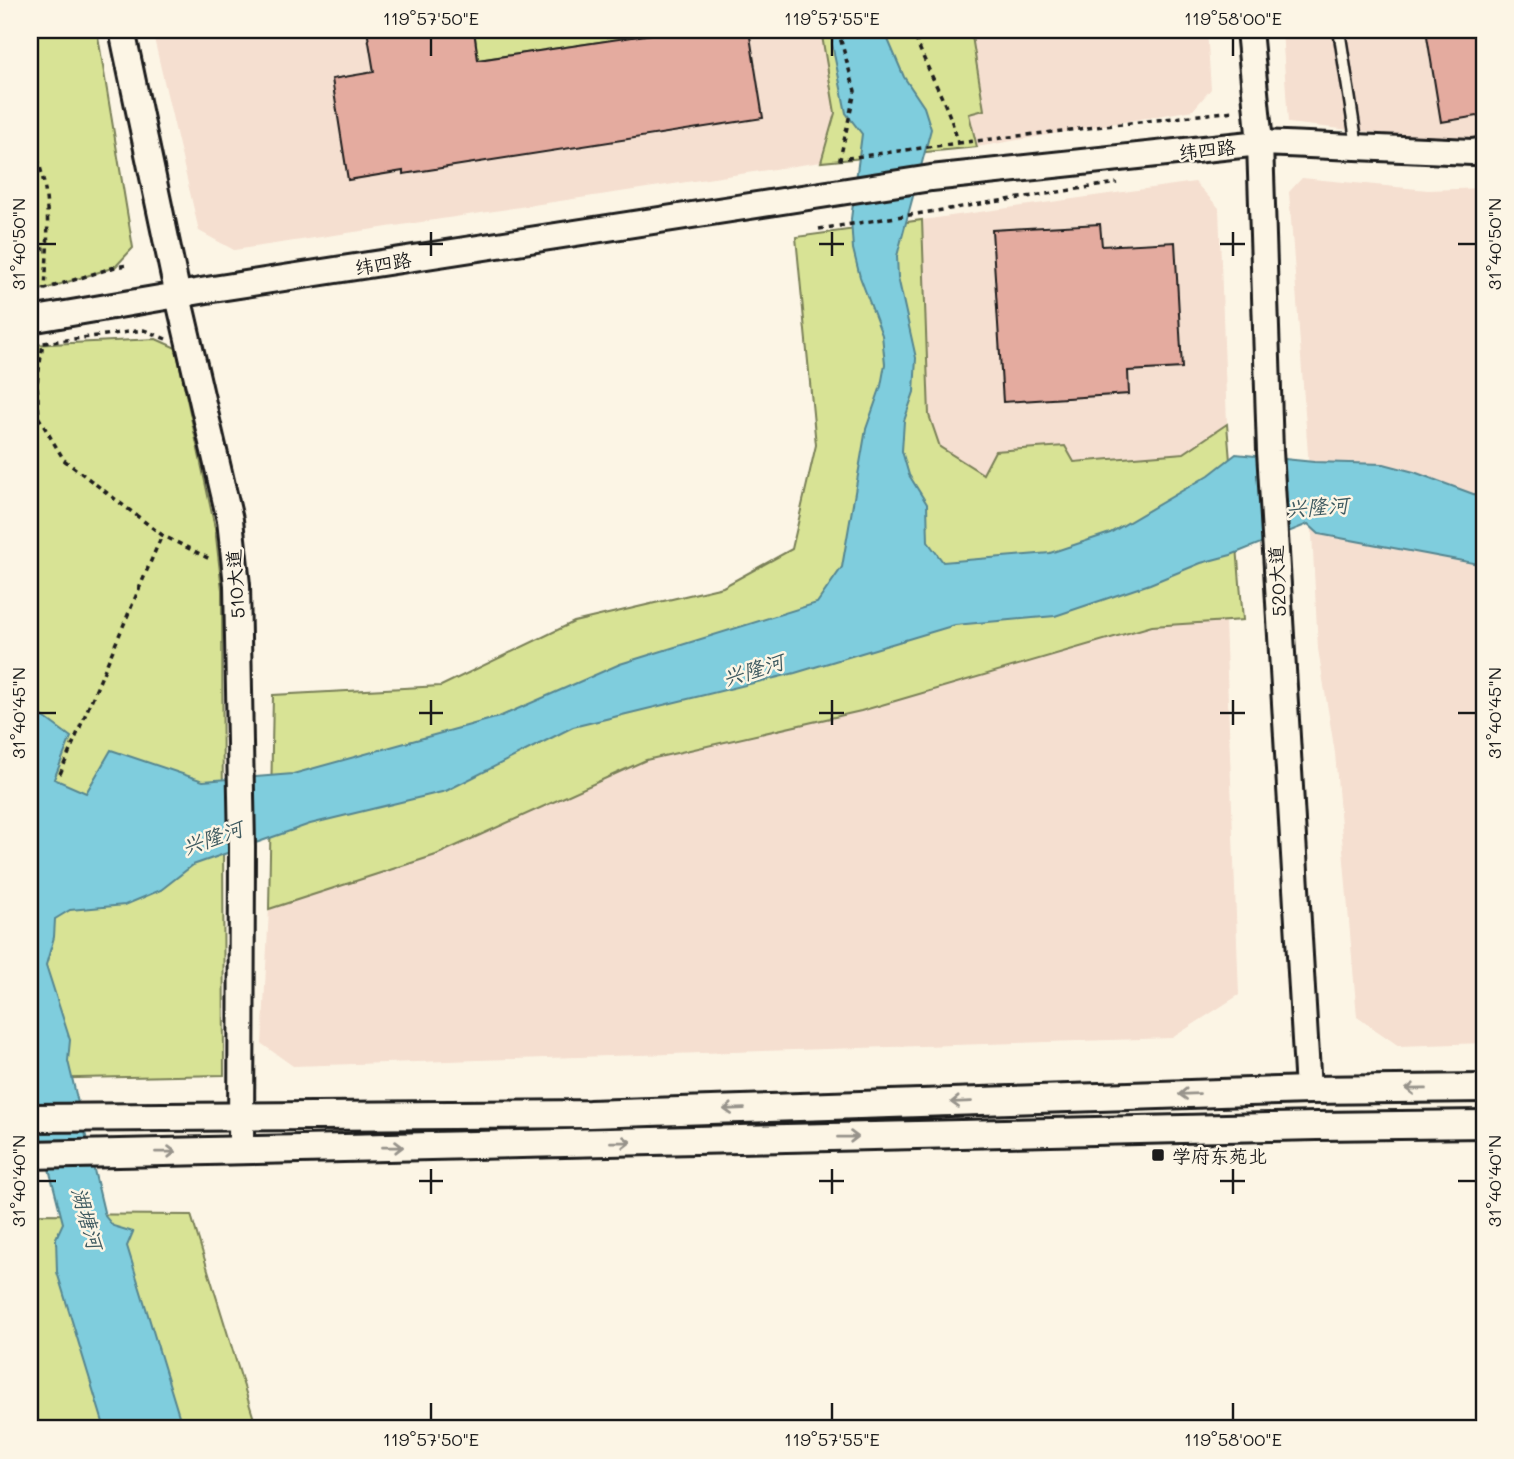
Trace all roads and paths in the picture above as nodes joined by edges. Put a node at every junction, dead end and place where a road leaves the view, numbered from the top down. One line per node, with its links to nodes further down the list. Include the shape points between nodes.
1 (122, 30): 17 (street, 510大道)
2 (838, 30): 8 (path, via 855,91 840,159)
3 (913, 30): 8 (path)
4 (1249, 30): 9 (street, 520大道)
5 (1339, 30): 10 (lane)
6 (1234, 111): 8 (path)
7 (30, 139): 14 (path, via 48,205)
8 (958, 143)
9 (1260, 143): 10 (street, 纬四路); 17 (street, 纬四路, via 931,178); 24 (street, 520大道, via 1270,451)
10 (1357, 147): 11 (street, 纬四路)
11 (1484, 150)
12 (1129, 181): 13 (path)
13 (818, 229)
14 (47, 248): 15 (path); 16 (path, via 45,289)
15 (30, 251)
16 (130, 265)
17 (178, 296): 18 (street, 纬四路); 25 (street, 510大道, via 230,520 237,585)
18 (30, 320)
19 (168, 340): 20 (path, via 144,330 43,343 37,383 39,418 64,460)
20 (162, 535): 21 (path); 22 (path)
21 (219, 564)
22 (60, 774)
23 (1484, 1088): 24 (main road, one-way to 24)
24 (1308, 1090): 25 (main road, one-way to 25, via 589,1114)
25 (241, 1116): 26 (main road); 28 (street, 510大道)
26 (32, 1118)
27 (1484, 1125): 28 (main road, one-way to 27)
28 (241, 1151): 29 (main road, one-way to 28)
29 (33, 1155)

